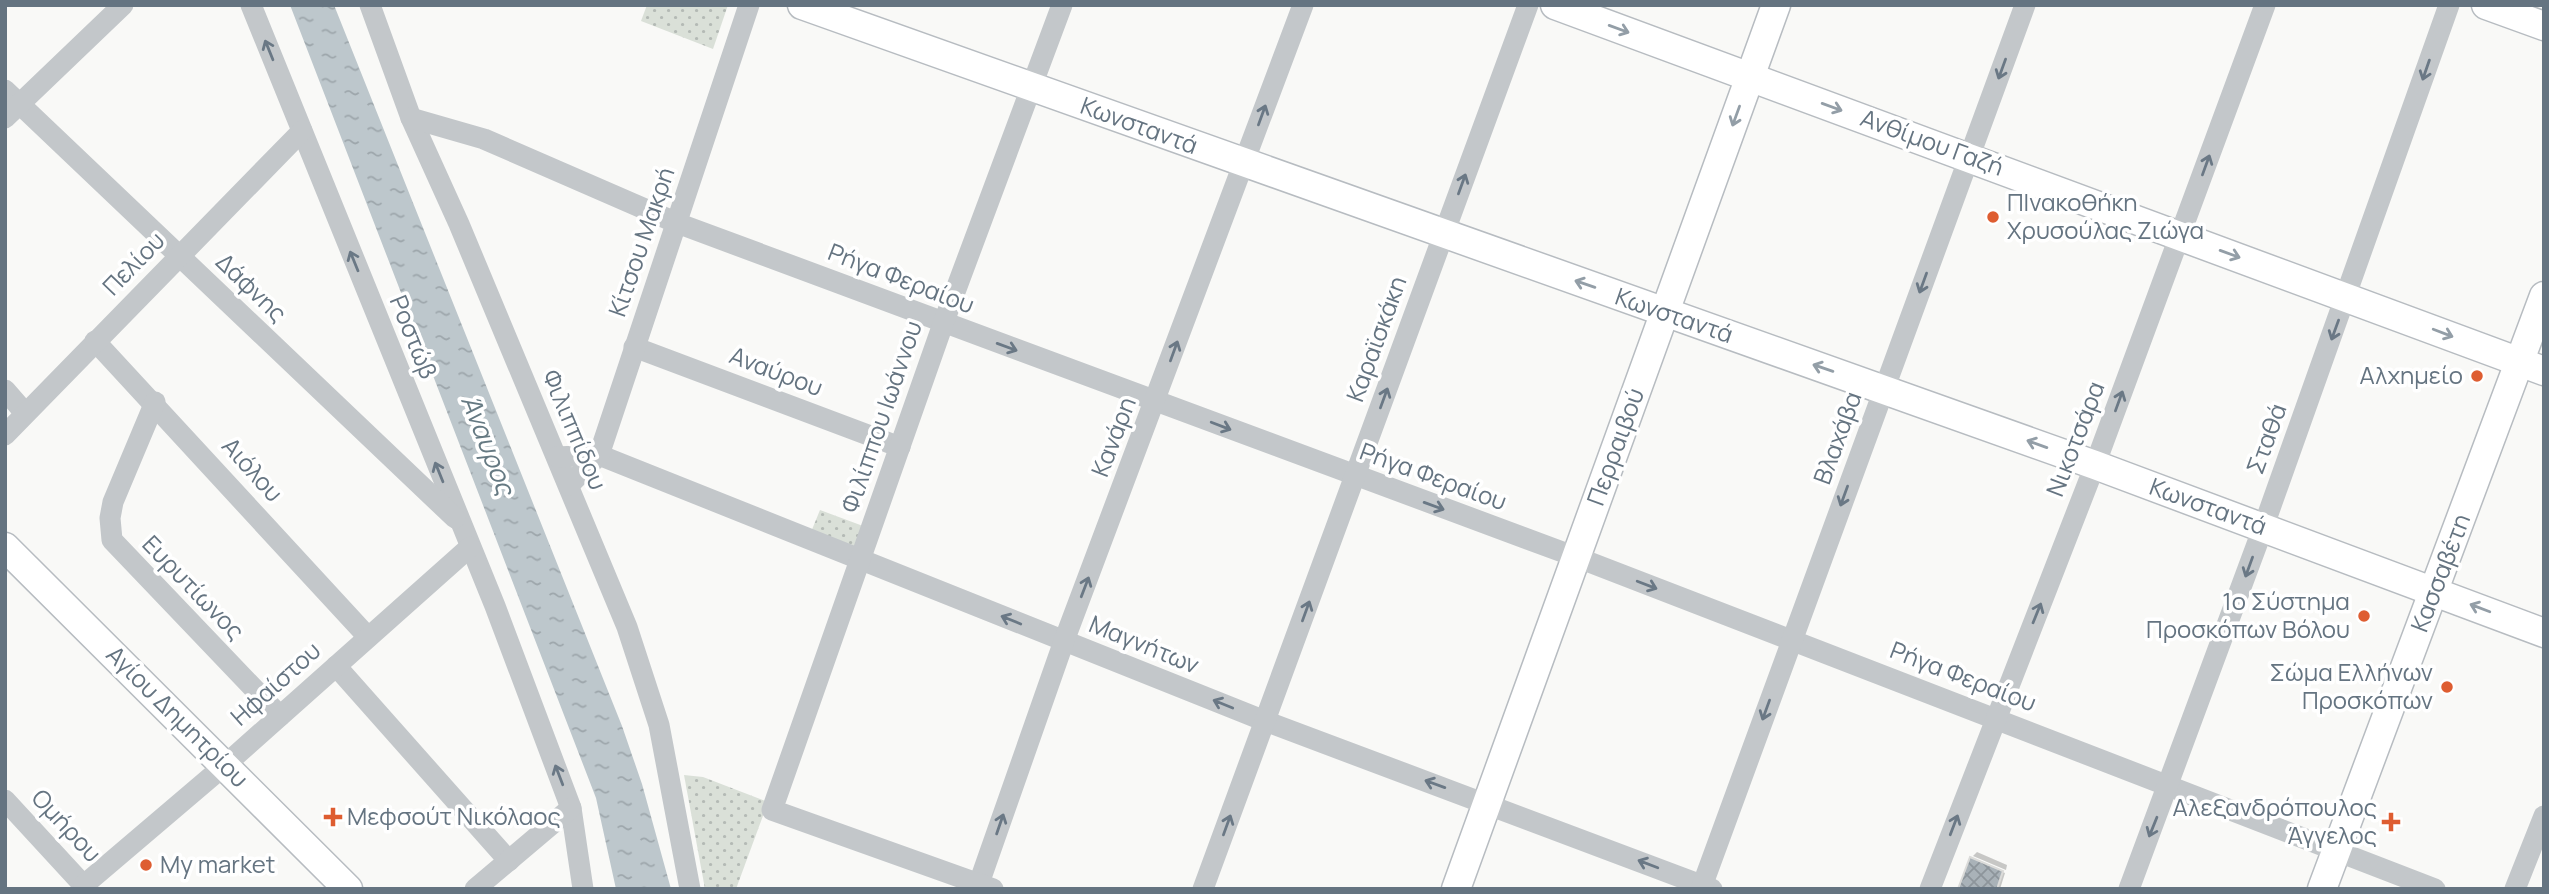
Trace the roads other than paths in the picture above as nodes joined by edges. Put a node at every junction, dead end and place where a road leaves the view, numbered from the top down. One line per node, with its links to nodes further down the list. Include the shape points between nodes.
1 (123, 5): 18 (street)
2 (251, 5): 20 (street, Ροστώβ, one-way to 2)
3 (370, 5): 19 (street, Φιλιππίδου)
4 (750, 5): 23 (street, Κίτσου Μακρή)
5 (802, 5): 17 (street, Κωνσταντά)
6 (1062, 5): 17 (street, Φιλίππου Ιωάννου)
7 (1303, 5): 22 (street, Κανάρη, one-way to 7)
8 (1528, 5): 24 (street, Καραϊσκάκη, one-way to 8)
9 (1555, 5): 16 (street, Ανθίμου Γαζή, one-way to 16)
10 (1776, 5): 16 (street, Περραιβού)
11 (2025, 5): 21 (street, Βλαχάβα, one-way to 21)
12 (2266, 5): 25 (street, Νικοτσάρα, one-way to 12)
13 (2449, 5): 28 (street, Σταθά, one-way to 28)
14 (2486, 5): 15 (street)
15 (2544, 26)
16 (1750, 77): 21 (street, Ανθίμου Γαζή, one-way to 21); 29 (street, Περραιβού, one-way to 29)
17 (1030, 87): 22 (street, Κωνσταντά); 30 (street, Φιλίππου Ιωάννου)
18 (10, 104): 26 (street, Δάφνης)
19 (411, 118): 23 (street, Ρήγα Φεραίου, via 484,139); 42 (street, Φιλιππίδου)
20 (302, 131): 26 (street, Πελίου); 46 (street, Ροστώβ, one-way to 20)
21 (1969, 157): 25 (street, Ανθίμου Γαζή); 35 (street, Βλαχάβα, one-way to 35)
22 (1244, 164): 24 (street, Κωνσταντά); 37 (street, Κανάρη, one-way to 22)
23 (677, 223): 30 (street, Ρήγα Φεραίου); 32 (street, Κίτσου Μακρή)
24 (1444, 235): 29 (street, Κωνσταντά, one-way to 24); 44 (street, Καραϊσκάκη, one-way to 24)
25 (2180, 235): 28 (street, Ανθίμου Γαζή, one-way to 28); 43 (street, Νικοτσάρα, one-way to 25)
26 (178, 255): 31 (street, Πελίου); 46 (street, Δάφνης)
27 (2544, 296): 33 (street, Κασσαβέτη)
28 (2347, 297): 33 (street, Ανθίμου Γαζή, one-way to 33); 47 (street, Σταθά, one-way to 47)
29 (1665, 313): 35 (street, Κωνσταντά, one-way to 29); 50 (street, Περραιβού)
30 (943, 324): 37 (street, Ρήγα Φεραίου, one-way to 37); 40 (street, Φιλίππου Ιωάννου)
31 (96, 341): 36 (street, Αιόλου); 38 (street, Πελίου)
32 (634, 347): 40 (street, Αναύρου); 41 (street, Κίτσου Μακρή)
33 (2532, 367): 52 (street, Κασσαβέτη)
34 (5, 390): 38 (street)
35 (1884, 390): 43 (street, Κωνσταντά, one-way to 35); 55 (street, Βλαχάβα, one-way to 55)
36 (155, 402): 54 (street, Αιόλου); 58 (street, Ευρυτίωνος, via 113,502 112,540)
37 (1155, 402): 44 (street, Ρήγα Φεραίου, one-way to 44); 56 (street, Κανάρη, one-way to 37)
38 (25, 413): 39 (street, Πελίου)
39 (5, 435)
40 (900, 447): 51 (street, Φιλίππου Ιωάννου)
41 (599, 455): 42 (street, Μαγνήτων); 45 (street, Κίτσου Μακρή); 51 (street, Μαγνήτων)
42 (557, 457): 45 (street, Φιλιππίδου)
43 (2095, 465): 47 (street, Κωνσταντά); 59 (street, Νικοτσάρα, one-way to 43)
44 (1355, 477): 50 (street, Ρήγα Φεραίου, one-way to 50); 60 (street, Καραϊσκάκη, one-way to 44)
45 (569, 485): 75 (street, Φιλιππίδου, via 656,712)
46 (460, 523): 49 (street, Ροστώβ)
47 (2263, 527): 52 (street, Κωνσταντά); 62 (street, Σταθά, one-way to 62)
48 (5, 547): 61 (street, Αγίου Δημητρίου)
49 (470, 547): 54 (street, Ηφαίστου); 65 (street, Ροστώβ, one-way to 49)
50 (1576, 558): 55 (street, Ρήγα Φεραίου, one-way to 55); 64 (street, Περραιβού)
51 (860, 560): 56 (street, Μαγνήτων, one-way to 51); 70 (street, Φιλίππου Ιωάννου, via 772,810)
52 (2435, 590): 53 (street, Κωνσταντά, one-way to 52); 67 (street, Κασσαβέτη)
53 (2544, 633)
54 (368, 637): 57 (street, Ηφαίστου)
55 (1791, 640): 59 (street, Ρήγα Φεραίου); 71 (street, Βλαχάβα, one-way to 71)
56 (1064, 641): 60 (street, Μαγνήτων, one-way to 56); 70 (street, Κανάρη, one-way to 56)
57 (336, 666): 58 (street, Ηφαίστου); 68 (street)
58 (280, 716): 61 (street, Ηφαίστου)
59 (1996, 717): 62 (street, Ρήγα Φεραίου); 78 (street, Νικοτσάρα, one-way to 59)
60 (1265, 721): 64 (street, Μαγνήτων, one-way to 60); 76 (street, Καραϊσκάκη, one-way to 60)
61 (225, 765): 69 (street, Ηφαίστου); 72 (street, Αγίου Δημητρίου)
62 (2169, 785): 67 (street, Ρήγα Φεραίου); 79 (street, Σταθά, one-way to 79)
63 (5, 800): 69 (street, Ομήρου)
64 (1487, 803): 71 (street, Μαγνήτων, one-way to 64); 77 (street, Περραιβού)
65 (571, 808): 68 (street); 74 (street, Ροστώβ)
66 (2544, 816): 82 (street)
67 (2337, 848): 80 (street, Κασσαβέτη); 81 (street, Ρήγα Φεραίου)
68 (509, 861): 73 (street)
69 (85, 887)
70 (983, 887)
71 (1705, 887)
72 (348, 889)
73 (475, 889)
74 (583, 889)
75 (690, 889)
76 (1203, 889)
77 (1456, 889)
78 (1930, 889)
79 (2129, 889)
80 (2322, 889)
81 (2435, 889)
82 (2515, 889)

